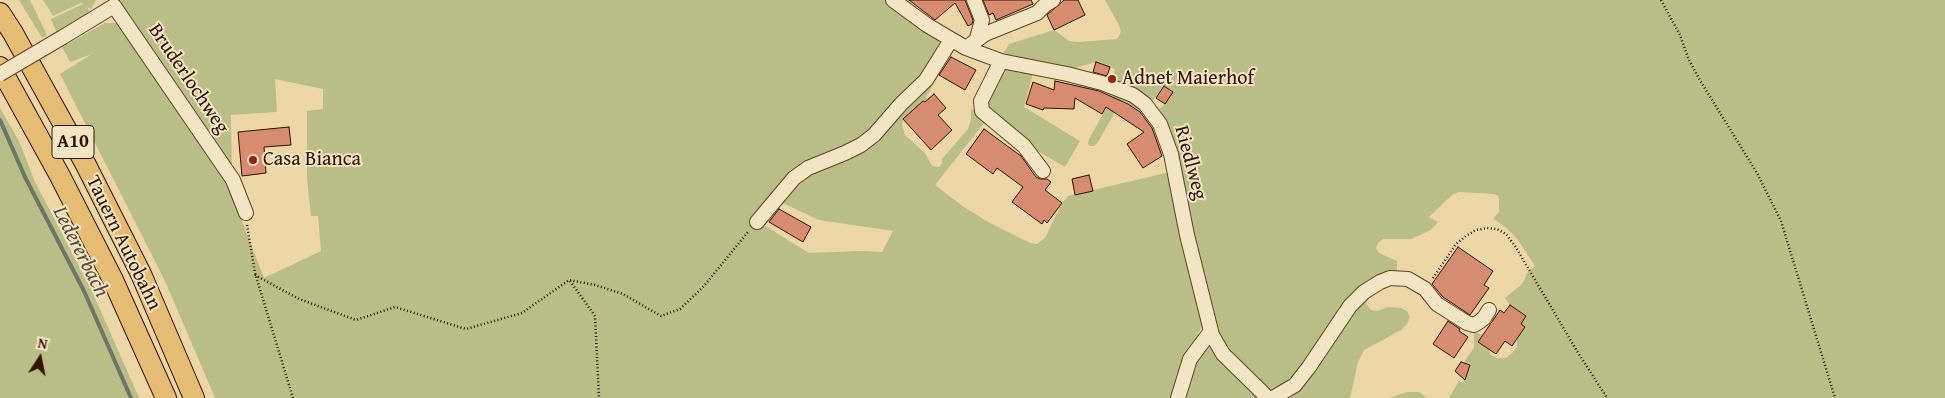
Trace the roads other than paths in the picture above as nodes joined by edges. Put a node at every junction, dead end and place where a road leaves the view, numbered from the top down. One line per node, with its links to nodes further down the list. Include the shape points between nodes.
1 (893, 0): 7 (street, Riedlweg)
2 (974, 0): 6 (street, via 982,20)
3 (1048, 1): 6 (street, via 1034,15)
4 (112, 3): 11 (street, Bruderlochweg, bridge); 13 (street, Bruderlochweg, via 233,180)
5 (0, 13): 18 (highway, Tauern Autobahn / A10, via 86,165 140,274)
6 (977, 38): 8 (street)
7 (951, 40): 8 (street, Riedlweg); 14 (street, via 926,80 874,135 794,178)
8 (966, 48): 9 (street, Riedlweg)
9 (1001, 61): 12 (street, via 981,101 982,111 1031,154); 16 (street, Riedlweg, via 1107,85 1133,95 1152,113 1165,135 1171,154)
10 (0, 67): 17 (highway, Tauern Autobahn / A10, via 109,271)
11 (0, 74)
12 (1043, 171)
13 (246, 213)
14 (757, 222)
15 (1489, 310): 21 (street, via 1479,322 1467,323 1437,304 1425,289 1408,279 1400,277 1380,282 1350,306 1295,386)
16 (1211, 331): 19 (street, via 1190,359); 20 (street, Riedlweg, via 1223,354)
17 (166, 398)
18 (194, 398)
19 (1178, 398)
20 (1268, 398)
21 (1273, 398)

